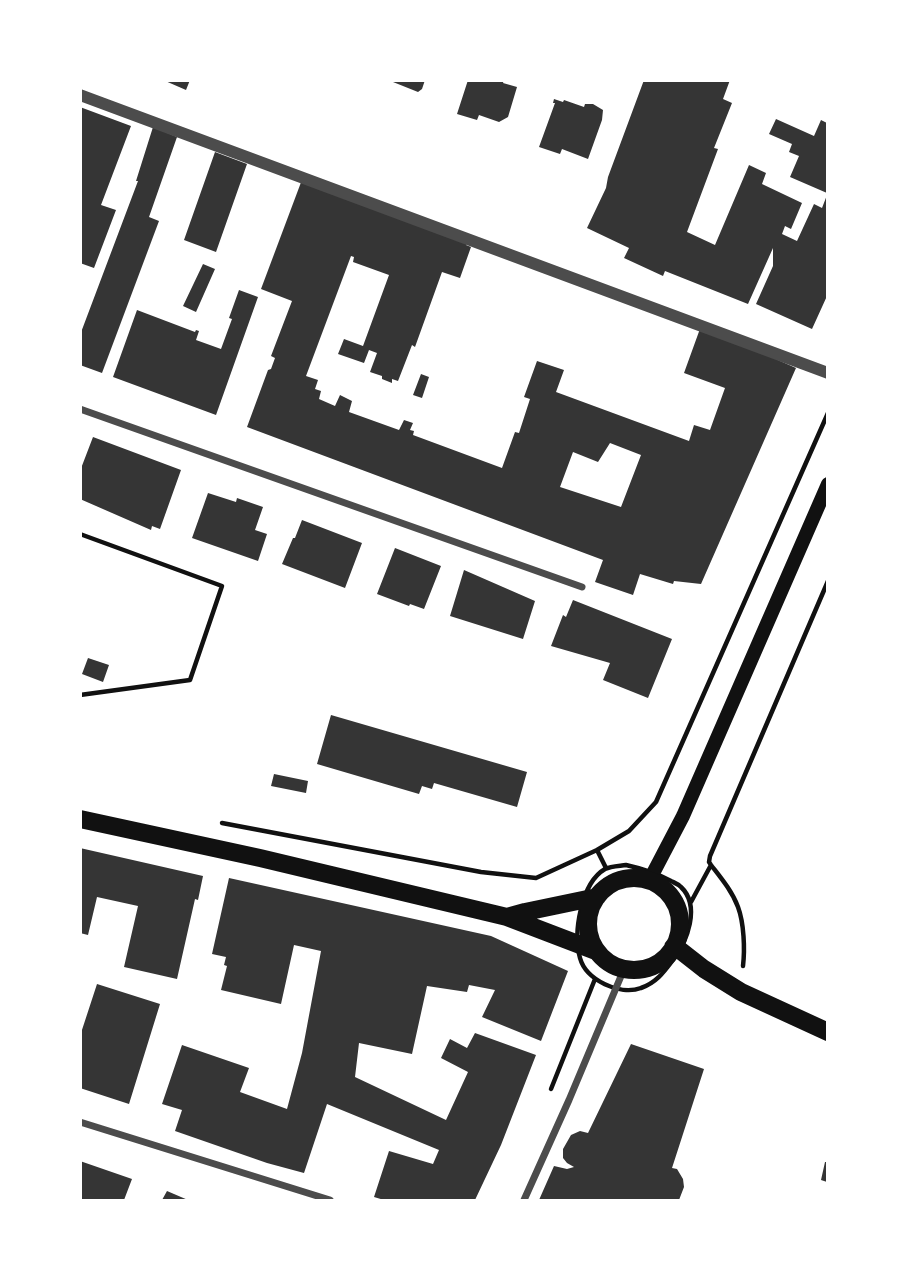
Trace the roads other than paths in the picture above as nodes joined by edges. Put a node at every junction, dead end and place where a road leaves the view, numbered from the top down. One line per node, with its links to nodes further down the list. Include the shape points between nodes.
1 (80, 95): 2 (street)
2 (828, 373)
3 (80, 409): 5 (street)
4 (828, 484): 7 (main road, via 683,816)
5 (582, 587)
6 (80, 819): 9 (main road)
7 (651, 876): 8 (main road, via 615,882); 10 (main road, via 677,908)
8 (591, 898): 9 (main road); 11 (main road, via 588,929)
9 (507, 917): 11 (main road)
10 (677, 949): 12 (main road, via 646,968); 13 (main road, via 741,992)
11 (596, 951): 12 (main road)
12 (624, 969): 16 (street)
13 (828, 1031)
14 (80, 1122): 15 (street)
15 (330, 1200)
16 (524, 1200)

